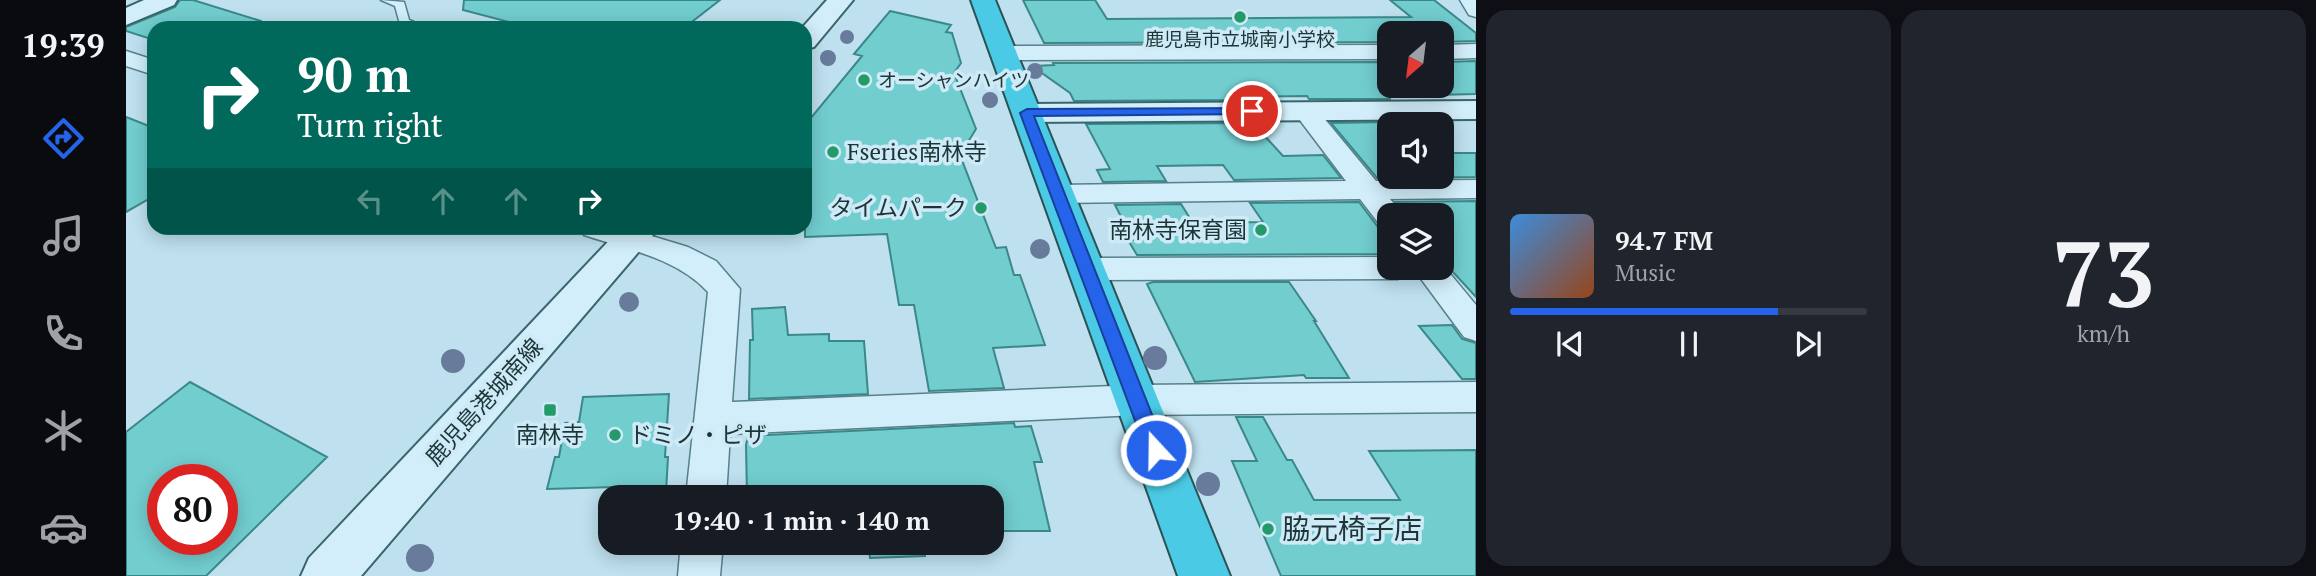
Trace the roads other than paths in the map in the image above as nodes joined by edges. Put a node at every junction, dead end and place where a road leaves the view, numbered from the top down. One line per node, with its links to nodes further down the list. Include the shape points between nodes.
1 (165, 0): 7 (street)
2 (386, 0): 8 (lane, via 400,4)
3 (841, 0): 9 (street)
4 (983, 0): 13 (highway)
5 (1470, 0): 6 (street)
6 (1476, 11)
7 (126, 17)
8 (404, 21)
9 (812, 33)
10 (1476, 51): 12 (street)
11 (1377, 52): 13 (street)
12 (1454, 52)
13 (1005, 53): 18 (highway)
14 (126, 58): 15 (street)
15 (147, 66)
16 (1476, 110): 17 (street)
17 (1305, 111): 18 (street); 20 (street)
18 (1027, 113): 21 (highway)
19 (1476, 189): 20 (street)
20 (1368, 191): 21 (street); 22 (street)
21 (1057, 194): 25 (highway)
22 (1378, 203)
23 (618, 235): 34 (street, 鹿児島港城南線)
24 (628, 235): 31 (street, via 705,269 724,289)
25 (1086, 268): 26 (street); 30 (highway)
26 (1377, 268)
27 (1438, 280): 28 (street)
28 (1476, 328)
29 (1476, 397): 30 (street)
30 (1137, 400): 31 (street); 36 (highway)
31 (713, 419): 32 (street)
32 (707, 485)
33 (701, 555): 35 (street)
34 (327, 576)
35 (699, 576)
36 (1204, 576)

